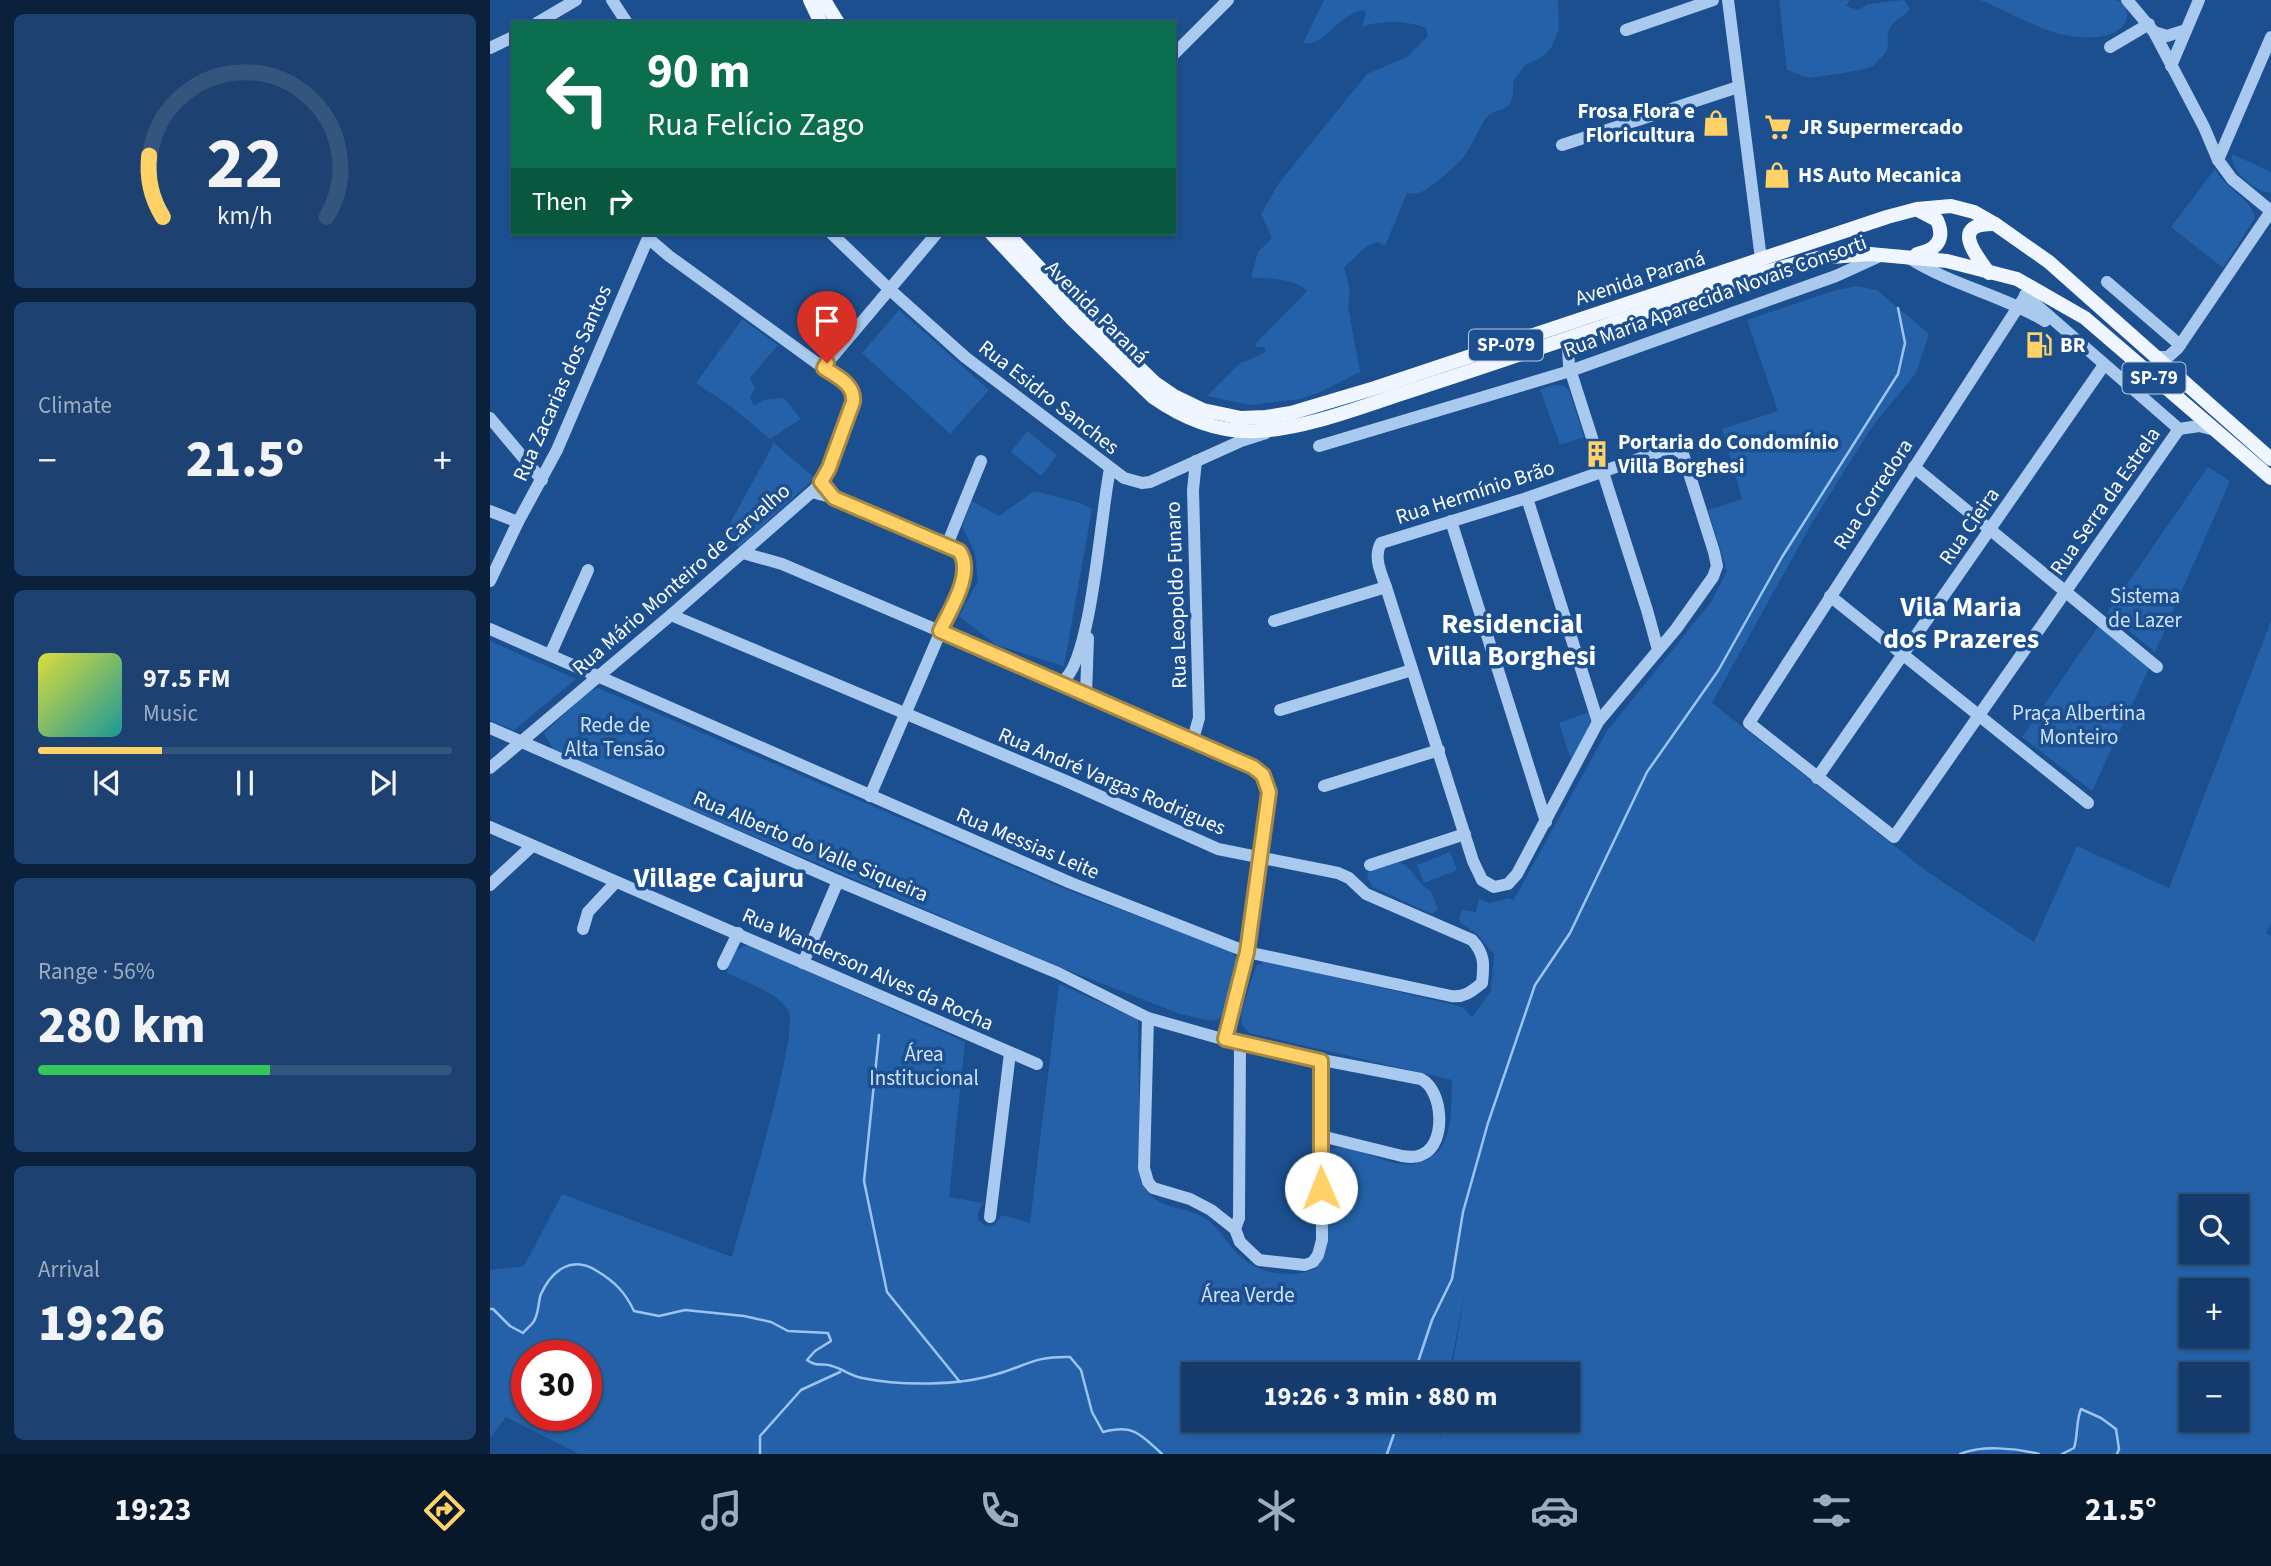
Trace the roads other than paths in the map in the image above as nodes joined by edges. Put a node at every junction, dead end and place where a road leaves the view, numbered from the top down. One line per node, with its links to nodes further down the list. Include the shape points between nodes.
1 (576, 0): 10 (street)
2 (612, 0): 11 (street)
3 (810, 0): 12 (main road)
4 (824, 0): 13 (main road)
5 (1228, 0): 21 (street)
6 (1713, 0): 15 (street)
7 (1728, 0): 23 (street)
8 (2127, 0): 14 (street)
9 (2199, 0): 16 (street)
10 (540, 21)
11 (626, 21)
12 (820, 21)
13 (837, 21)
14 (2151, 28): 16 (street, via 2167,36); 19 (street); 22 (street)
15 (1626, 30)
16 (2186, 30): 22 (street)
17 (2271, 37): 24 (street)
18 (511, 38): 20 (street)
19 (2110, 47)
20 (490, 48)
21 (1176, 52)
22 (2171, 66): 25 (street)
23 (1738, 87): 26 (street); 38 (street)
24 (2233, 125): 25 (street); 27 (street)
25 (2204, 127): 27 (street)
26 (1562, 145)
27 (2218, 160): 29 (street, via 2232,179)
28 (1917, 209): 30 (main road, Avenida Paraná / SP-079, via 1951,206); 37 (main road, SP-079, via 1937,220 1940,241 1931,251); 38 (main road, Avenida Paraná / SP-079)
29 (2271, 211): 46 (street)
30 (1995, 224): 39 (main road, Avenida Paraná / SP-079); 40 (main road, via 1976,227 1968,240)
31 (648, 235): 49 (street, via 669,256); 65 (street, Rua Zacarias dos Santos)
32 (833, 235): 42 (street, Rua Esidro Sanches)
33 (935, 235): 42 (street)
34 (993, 235): 54 (main road, Avenida Paraná / SP-079, via 1153,397 1182,415 1220,428)
35 (1009, 235): 38 (main road, Avenida Paraná / SP-079, via 1155,383 1203,410 1241,418 1282,415 1344,397)
36 (1883, 255): 37 (main road, Avenida Paraná / SP-079); 44 (main road, Avenida Paraná / SP-079, via 1835,256 1792,265); 50 (street, Rua Maria Aparecida Novais Consorti, via 1836,276)
37 (1906, 256): 40 (main road, Avenida Paraná / SP-079); 43 (street, Avenida Paraná, via 1925,268)
38 (1762, 259)
39 (2049, 262): 47 (main road, Avenida Paraná / SP-79)
40 (1989, 273): 43 (main road, Avenida Paraná / SP-079, via 2017,279)
41 (2107, 282): 46 (street)
42 (888, 288): 49 (street); 61 (street, Rua Esidro Sanches, via 965,357)
43 (2025, 295): 48 (street, Avenida Paraná); 55 (main road, Avenida Paraná / SP-79, via 2084,318); 60 (street, Rua Corredora)
44 (1577, 334): 45 (main road, Avenida Paraná / SP-079); 50 (street, via 1568,348)
45 (1540, 347): 50 (street, via 1556,352); 54 (main road, Avenida Paraná / SP-079)
46 (2179, 347): 47 (street, via 2168,357); 51 (street, via 2175,360)
47 (2155, 357): 51 (main road, Avenida Paraná / SP-79)
48 (2104, 365): 53 (street, Avenida Paraná); 72 (street, Rua Cieira)
49 (824, 368): 66 (street, Rua Mário Monteiro de Carvalho, via 854,394 829,468)
50 (1570, 368): 56 (street, Rua Maria Aparecida Novais Consorti); 62 (street)
51 (2178, 378): 57 (main road, Avenida Paraná / SP-79)
52 (490, 418): 65 (street)
53 (2179, 429): 55 (street, via 2199,426); 80 (street, Rua Serra da Estrela)
54 (1277, 430): 59 (street, Rua Esidro Sanches)
55 (2216, 430): 64 (main road, Avenida Paraná / SP-79)
56 (1319, 446)
57 (2271, 459)
58 (981, 461): 74 (street)
59 (1196, 461): 63 (street, Rua Esidro Sanches); 67 (street, Rua Leopoldo Funaro)
60 (1914, 467): 72 (street); 81 (street, Rua Corredora)
61 (1110, 469): 63 (street, Rua Esidro Sanches, via 1142,483); 84 (street)
62 (1603, 470): 68 (street, Rua Hermínio Brão); 82 (street); 87 (street, Rua Hermínio Brão, via 1667,449 1683,454 1717,566)
63 (1171, 473): 67 (street, Rua Leopoldo Funaro, via 1187,477)
64 (2271, 478)
65 (542, 480): 71 (street, Rua Zacarias dos Santos)
66 (816, 487): 73 (street, Rua Mário Monteiro de Carvalho); 74 (street)
67 (1193, 490): 105 (street, Rua Leopoldo Funaro, via 1199,718)
68 (1527, 498): 70 (street, Rua Hermínio Brão); 96 (street)
69 (490, 511): 71 (street)
70 (1451, 521): 79 (street, Rua Hermínio Brão, via 1381,542 1378,559); 110 (street)
71 (518, 522): 78 (street, Rua Zacarias dos Santos)
72 (1990, 529): 80 (street); 90 (street, Rua Cieira)
73 (762, 537): 75 (street, Rua Mário Monteiro de Carvalho); 76 (street)
74 (947, 545): 88 (street, via 959,551 965,570)
75 (743, 553): 76 (street); 83 (street, Rua Mário Monteiro de Carvalho)
76 (782, 564): 88 (street)
77 (588, 570): 91 (street)
78 (490, 582)
79 (1386, 587): 85 (street); 93 (street)
80 (2065, 591): 92 (street); 101 (street, Rua Serra da Estrela)
81 (1830, 596): 90 (street); 111 (street, Rua Corredora, via 1749,723)
82 (1647, 610): 87 (street, via 1664,626); 89 (street)
83 (671, 615): 94 (street, Rua Mário Monteiro de Carvalho); 100 (street, Rua André Vargas Rodrigues)
84 (1087, 621): 95 (street, via 1075,667 1064,680); 97 (street)
85 (1274, 621)
86 (490, 629): 91 (street, Rua Messias Leite)
87 (1676, 629): 89 (street)
88 (940, 631): 95 (street); 100 (street)
89 (1658, 650): 98 (street)
90 (1903, 654): 101 (street); 111 (street, Rua Cieira)
91 (550, 655): 94 (street, Rua Messias Leite)
92 (2157, 667)
93 (1412, 670): 99 (street); 107 (street)
94 (596, 677): 103 (street, Rua Mário Monteiro de Carvalho); 114 (street, Rua Messias Leite)
95 (1057, 681): 97 (street)
96 (1587, 686): 98 (street); 102 (street)
97 (1086, 694): 105 (street)
98 (1613, 703): 102 (street)
99 (1280, 710)
100 (905, 714): 114 (street); 120 (street, Rua André Vargas Rodrigues, via 1218,849)
101 (1979, 715): 111 (street, Rua Serra da Estrela, via 1894,837); 115 (street)
102 (1598, 722): 113 (street)
103 (540, 724): 106 (street, Rua Mário Monteiro de Carvalho); 108 (street, via 540,737)
104 (490, 729): 106 (street, Rua Alberto do Valle Siqueira); 109 (street, via 500,745)
105 (1193, 739): 120 (street, via 1253,767 1266,780 1269,792)
106 (520, 741): 108 (street, Rua Alberto do Valle Siqueira); 109 (street, Rua Mário Monteiro de Carvalho)
107 (1439, 750): 112 (street); 118 (street)
108 (549, 754): 122 (street, Rua Alberto do Valle Siqueira)
109 (494, 764)
110 (1531, 775): 113 (street); 116 (street)
111 (1817, 778)
112 (1324, 786)
113 (1559, 794): 116 (street)
114 (870, 796): 127 (street, Rua Messias Leite, via 1071,883)
115 (2088, 803)
116 (1546, 822): 118 (street, via 1517,874 1508,884 1494,887 1482,880)
117 (490, 827): 119 (street, Rua Wanderson Alves da Rocha)
118 (1465, 834): 121 (street)
119 (532, 846): 123 (street, Rua Wanderson Alves da Rocha); 124 (street)
120 (1258, 857): 127 (street); 130 (street, Rua André Vargas Rodrigues, via 1338,873 1366,894 1472,940 1484,961 1482,983)
121 (1370, 864)
122 (838, 881): 128 (street); 131 (street, Rua Alberto do Valle Siqueira, via 1058,973)
123 (616, 882): 125 (street, via 588,912); 126 (street, Rua Wanderson Alves da Rocha)
124 (490, 885)
125 (583, 929)
126 (738, 933): 128 (street, Rua Wanderson Alves da Rocha); 129 (street)
127 (1247, 952): 130 (street, Rua Messias Leite); 132 (street)
128 (803, 963): 134 (street, Rua Wanderson Alves da Rocha)
129 (723, 964)
130 (1459, 997)
131 (1148, 1018): 132 (street, Rua Alberto do Valle Siqueira); 139 (street, via 1145,1175 1153,1188 1201,1205)
132 (1225, 1039): 133 (street, Rua Alberto do Valle Siqueira)
133 (1240, 1044): 135 (street, Rua Alberto do Valle Siqueira); 139 (street)
134 (1010, 1053): 136 (street, Rua Wanderson Alves da Rocha); 138 (street)
135 (1321, 1061): 137 (street); 137 (street, Rua Alberto do Valle Siqueira, via 1427,1082 1439,1108 1433,1146 1415,1157)
136 (1037, 1064)
137 (1321, 1136): 139 (street, via 1322,1240 1313,1262 1258,1260 1240,1242)
138 (990, 1217)
139 (1235, 1229)

